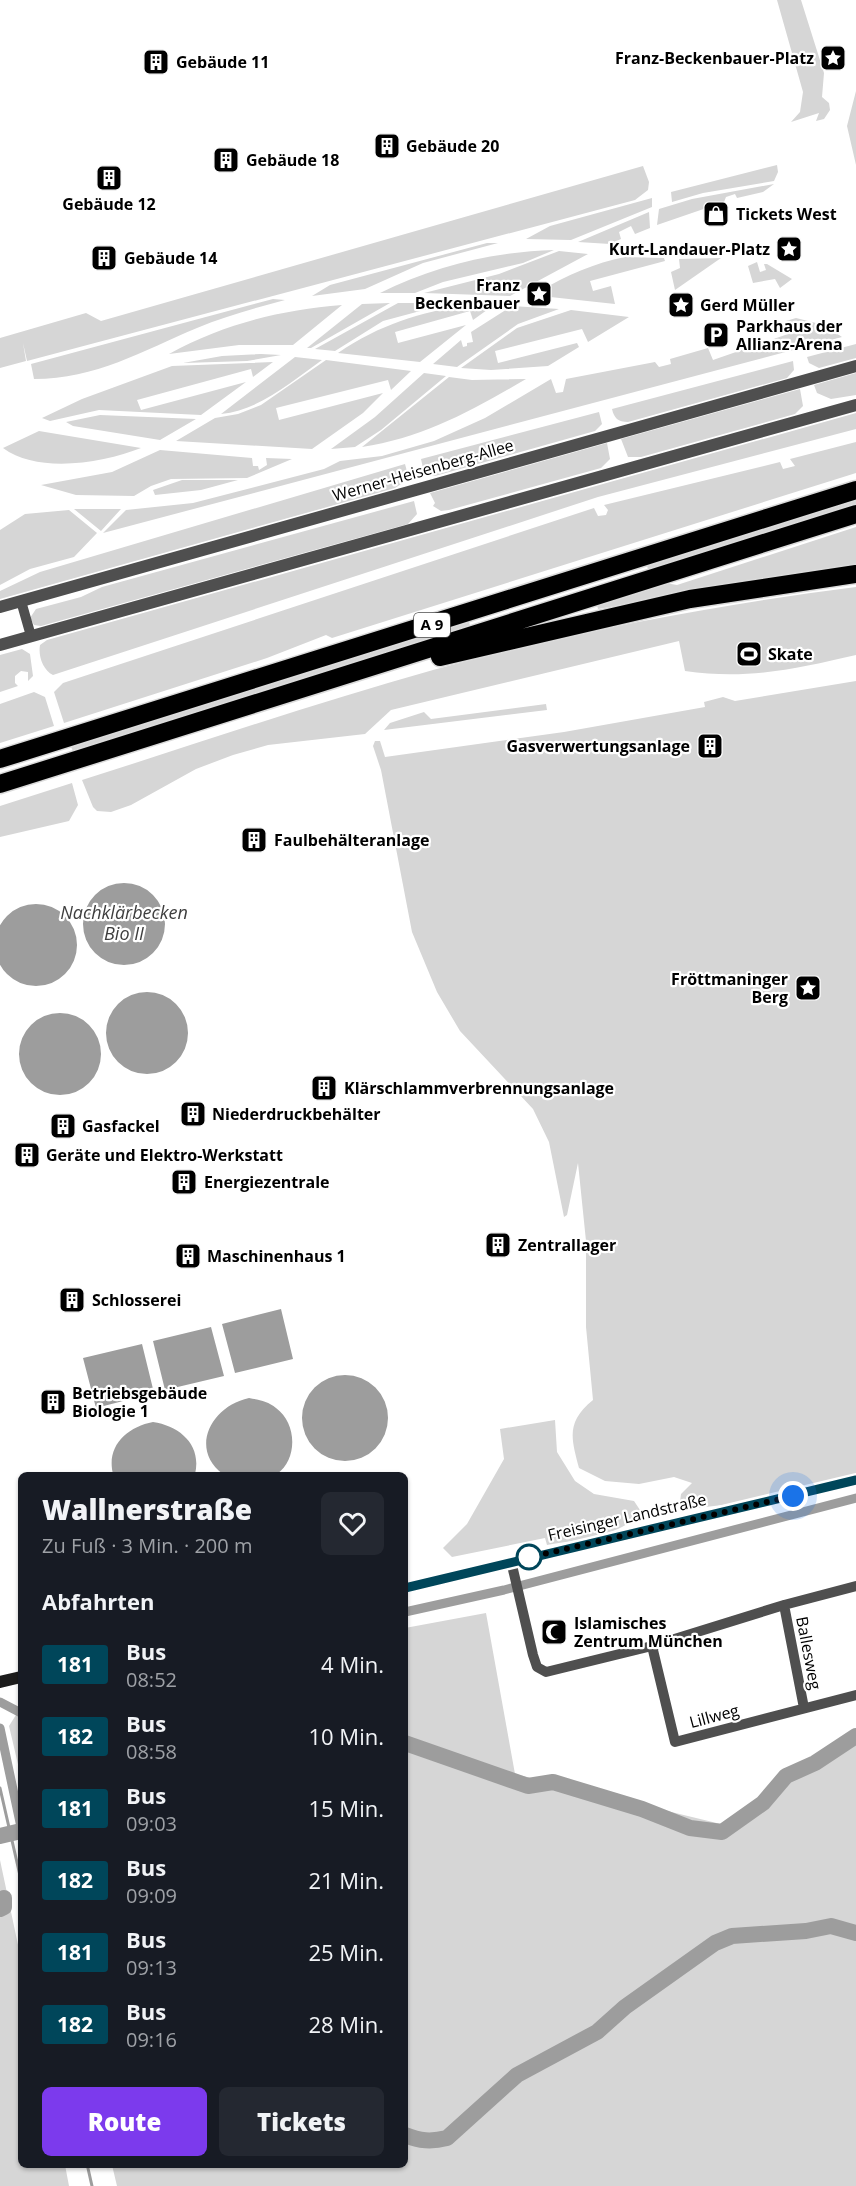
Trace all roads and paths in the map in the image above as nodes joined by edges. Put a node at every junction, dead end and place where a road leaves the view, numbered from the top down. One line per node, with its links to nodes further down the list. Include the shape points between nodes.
1 (856, 366): 6 (street, Werner-Heisenberg-Allee)
2 (856, 405): 8 (street)
3 (856, 490): 11 (highway, A 9)
4 (856, 514): 10 (highway, A 9)
5 (856, 574): 10 (highway, via 615,615 459,652 359,682)
6 (21, 601): 7 (street, Werner-Heisenberg-Allee); 8 (street)
7 (0, 608)
8 (31, 636): 9 (street)
9 (0, 645)
10 (333, 678): 12 (highway, A 9)
11 (0, 759)
12 (0, 784)
13 (856, 1480): 14 (main road, Freisinger Landstraße)
14 (511, 1561): 16 (main road, Freisinger Landstraße); 18 (street, via 537,1667 546,1672)
15 (856, 1586): 17 (street)
16 (408, 1587)
17 (784, 1605): 18 (street); 22 (street, Ballesweg)
18 (652, 1647): 22 (street, Lillweg, via 675,1742)
19 (18, 1678): 20 (main road)
20 (0, 1682)
21 (856, 1695): 22 (street, Lillweg)
22 (804, 1708)

